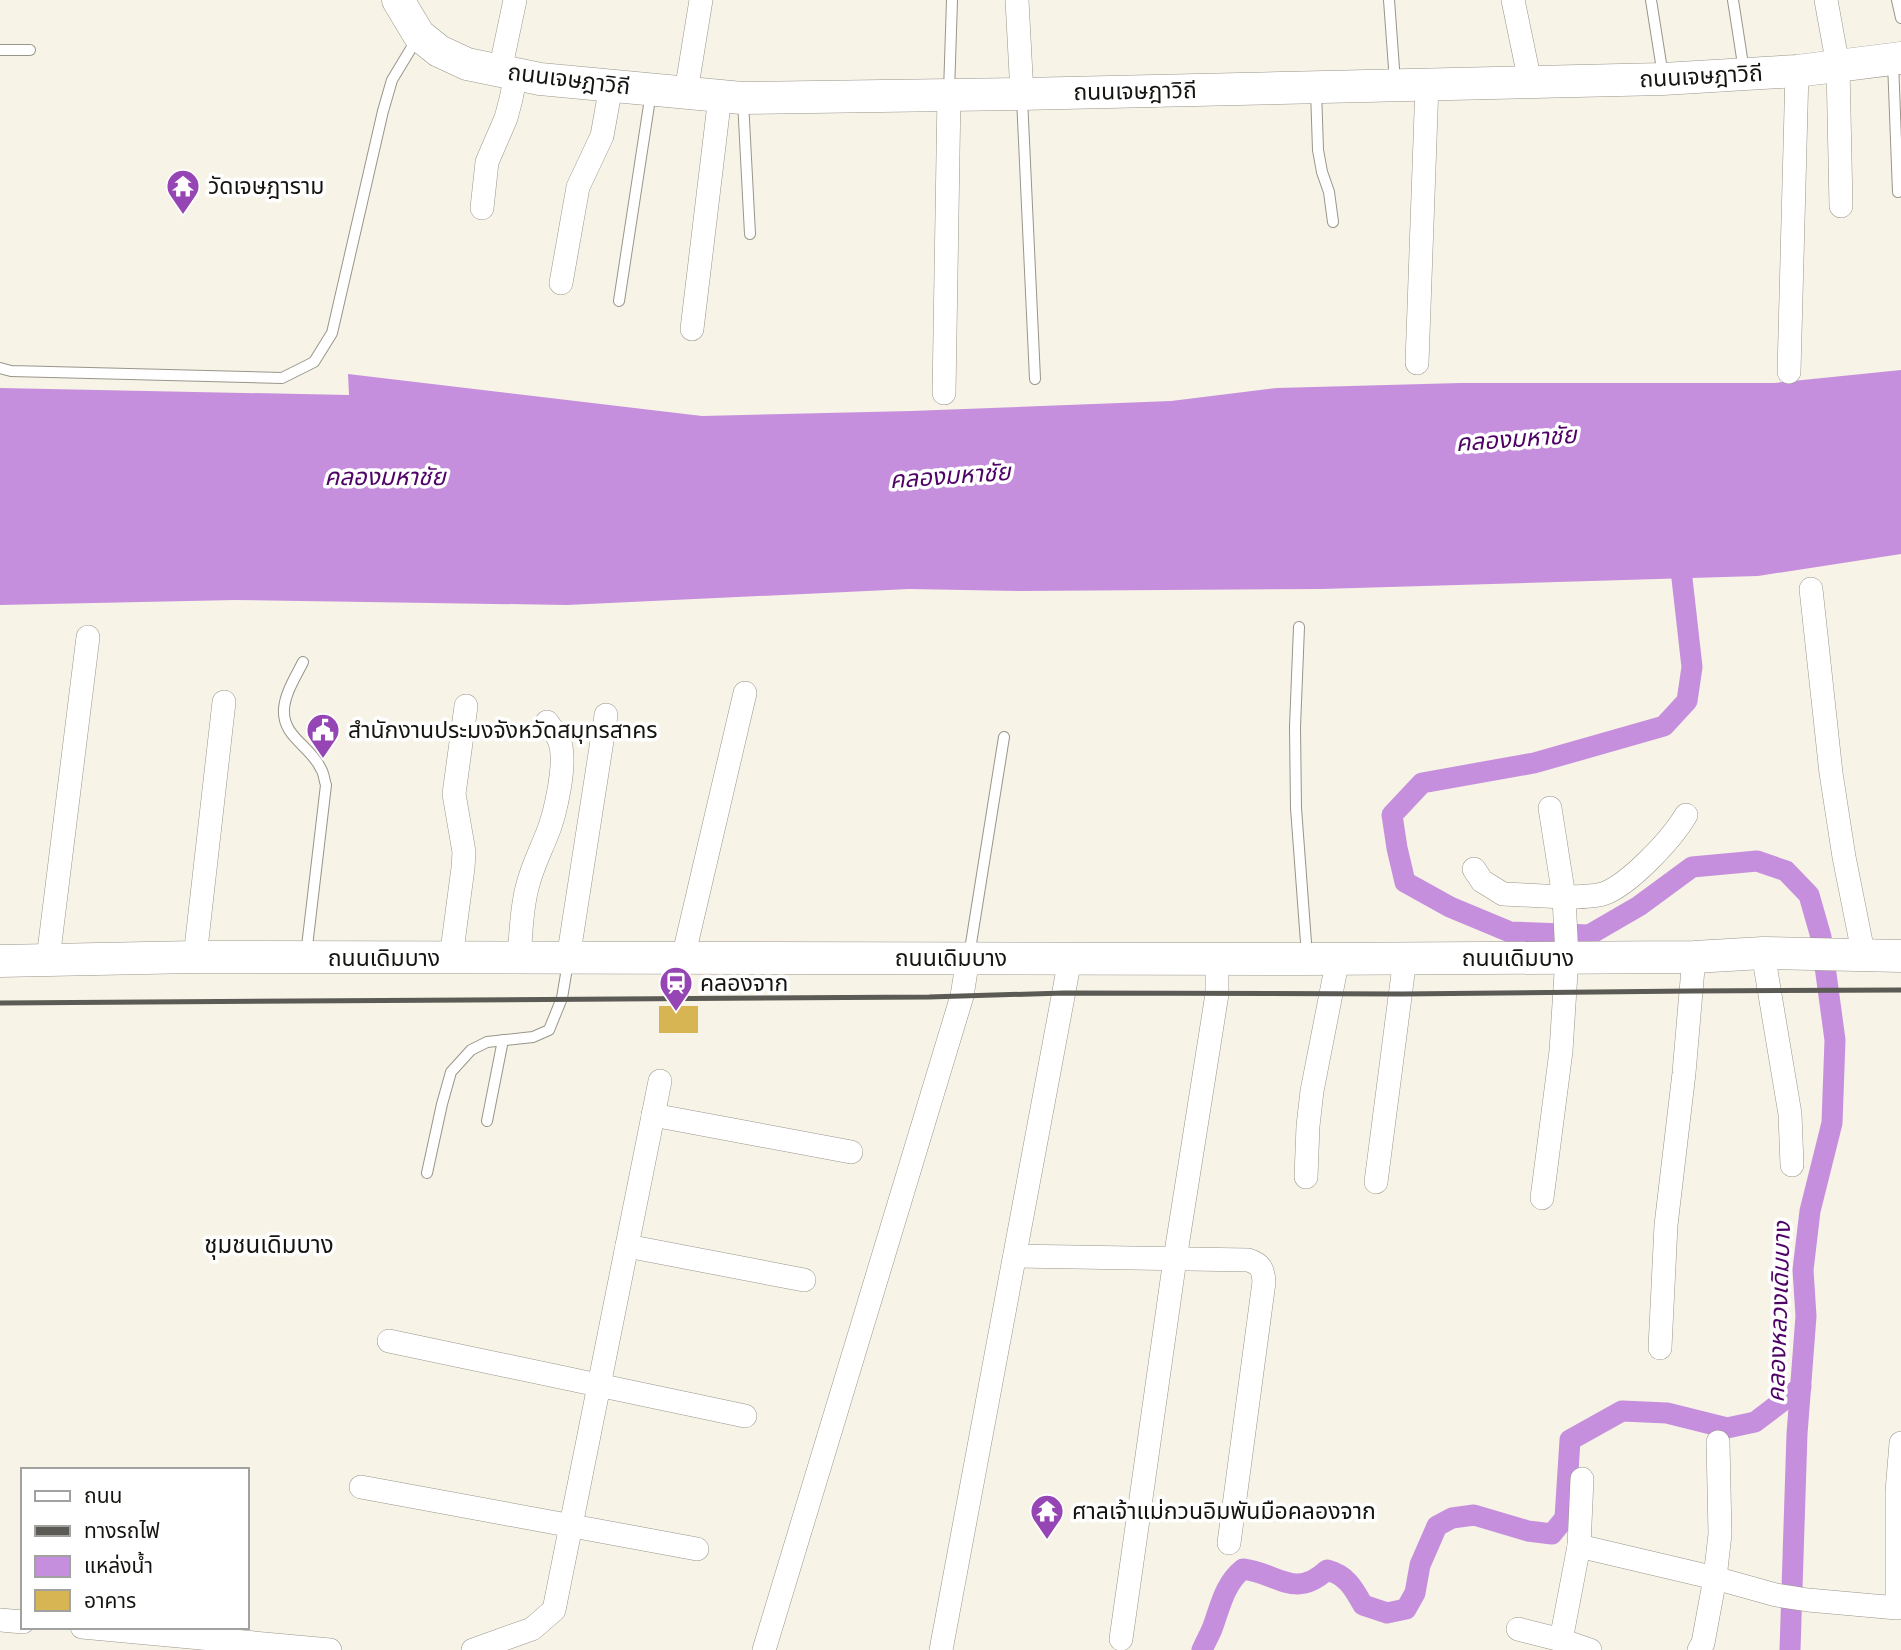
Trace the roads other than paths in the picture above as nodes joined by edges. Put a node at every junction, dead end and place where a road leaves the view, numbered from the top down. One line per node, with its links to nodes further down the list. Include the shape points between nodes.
1 (398, 0): 13 (street, ถนนเจษฎาวิถี)
2 (515, 0): 19 (street)
3 (701, 0): 28 (street)
4 (952, 0): 30 (lane)
5 (1017, 0): 29 (street)
6 (1389, 0): 24 (lane)
7 (1513, 0): 22 (street)
8 (1651, 0): 21 (lane)
9 (1733, 0): 20 (lane)
10 (1826, 0): 17 (street)
11 (1897, 0): 12 (lane)
12 (1901, 18)
13 (419, 35): 19 (street, ถนนเจษฎาวิถี, via 467,64); 41 (lane, via 392,80 332,333 314,362 282,378)
14 (0, 50): 15 (lane)
15 (30, 50)
16 (1897, 59): 17 (street, ถนนเจษฎาวิถี); 32 (lane)
17 (1838, 66): 18 (street, ถนนเจษฎาวิถี); 33 (street)
18 (1797, 71): 20 (street, ถนนเจษฎาวิถี); 42 (street)
19 (508, 73): 25 (street, ถนนเจษฎาวิถี); 34 (street, via 512,99 487,162)
20 (1745, 74): 21 (street, ถนนเจษฎาวิถี)
21 (1663, 79): 22 (street, ถนนเจษฎาวิถี)
22 (1530, 82): 23 (street, ถนนเจษฎาวิถี)
23 (1427, 84): 24 (street, ถนนเจษฎาวิถี); 40 (street)
24 (1396, 85): 26 (street, ถนนเจษฎาวิถี)
25 (611, 86): 27 (street, ถนนเจษฎาวิถี); 37 (street, via 602,136 578,187)
26 (1316, 87): 29 (street, ถนนเจษฎาวิถี); 35 (lane, via 1318,150)
27 (651, 89): 28 (street, ถนนเจษฎาวิถี); 38 (lane)
28 (686, 92): 31 (street, ถนนเจษฎาวิถี)
29 (1022, 94): 30 (street, ถนนเจษฎาวิถี); 43 (lane)
30 (949, 95): 31 (street, ถนนเจษฎาวิถี); 44 (street)
31 (731, 97): 36 (lane); 39 (street)
32 (1898, 192)
33 (1841, 206)
34 (482, 208)
35 (1333, 222)
36 (750, 234)
37 (561, 283)
38 (619, 301)
39 (692, 329)
40 (1417, 362)
41 (0, 368)
42 (1789, 372)
43 (1035, 379)
44 (944, 393)
45 (1811, 589): 65 (street, via 1831,773)
46 (1299, 628): 75 (lane, via 1296,794)
47 (88, 637): 71 (street)
48 (303, 662): 63 (lane, via 284,709 286,724 321,768 326,785)
49 (745, 693): 68 (street)
50 (224, 702): 62 (street)
51 (466, 706): 66 (street, via 454,794 464,852)
52 (607, 715): 72 (street)
53 (547, 722): 67 (street, via 559,740 562,772 547,836 527,887)
54 (1004, 737): 69 (lane)
55 (1550, 808): 58 (street)
56 (1686, 815): 58 (street, via 1678,829 1624,882 1604,893)
57 (1474, 869): 58 (street, via 1482,881 1503,894)
58 (1564, 898): 60 (street)
59 (1763, 953): 64 (street, ถนนเดิมบาง); 65 (street, ถนนเดิมบาง); 82 (street, via 1790,1114)
60 (1567, 956): 64 (street, ถนนเดิมบาง); 70 (street, ถนนเดิมบาง); 86 (street, via 1561,1051)
61 (1901, 956): 65 (street, ถนนเดิมบาง)
62 (195, 957): 63 (street, ถนนเดิมบาง); 71 (street, ถนนเดิมบาง)
63 (306, 957): 66 (street, ถนนเดิมบาง)
64 (1694, 957): 92 (street, via 1666,1225)
65 (1863, 957)
66 (451, 958): 67 (street, ถนนเดิมบาง)
67 (519, 958): 72 (street, ถนนเดิมบาง)
68 (683, 958): 69 (street, ถนนเดิมบาง); 72 (street, ถนนเดิมบาง)
69 (968, 958): 73 (street, ถนนเดิมบาง); 114 (street, via 962,996)
70 (1405, 958): 75 (street, ถนนเดิมบาง); 85 (street)
71 (48, 959): 76 (street, ถนนเดิมบาง)
72 (568, 959): 77 (lane, via 562,998 549,1030)
73 (1070, 959): 74 (street, ถนนเดิมบาง); 88 (street)
74 (1217, 959): 75 (street, ถนนเดิมบาง); 89 (street, via 1217,994)
75 (1322, 959): 84 (street)
76 (0, 961)
77 (503, 1040): 80 (lane); 83 (lane, via 471,1050 451,1072)
78 (660, 1081): 79 (street)
79 (653, 1115): 81 (street); 87 (street)
80 (487, 1121)
81 (851, 1152)
82 (1792, 1165)
83 (427, 1173)
84 (1306, 1177)
85 (1376, 1182)
86 (1542, 1198)
87 (627, 1246): 90 (street); 93 (street)
88 (1015, 1256): 89 (street); 115 (street)
89 (1175, 1259): 101 (street, via 1248,1259 1263,1268); 110 (street)
90 (804, 1280)
91 (389, 1341): 93 (street)
92 (1660, 1348)
93 (599, 1385): 94 (street); 100 (street)
94 (745, 1416)
95 (1718, 1442): 104 (street, via 1720,1534)
96 (1901, 1443): 99 (street)
97 (1582, 1479): 102 (street)
98 (361, 1487): 100 (street)
99 (1899, 1492): 105 (street)
100 (571, 1526): 103 (street); 113 (street, via 554,1610 533,1629)
101 (1229, 1543)
102 (1579, 1546): 104 (street); 111 (street)
103 (698, 1549)
104 (1715, 1578): 105 (street, via 1776,1595); 117 (street)
105 (1899, 1608)
106 (0, 1620): 107 (street)
107 (21, 1622)
108 (104, 1629): 112 (street)
109 (1518, 1629): 111 (street)
110 (1121, 1639)
111 (1561, 1640): 116 (street)
112 (330, 1650)
113 (473, 1650)
114 (764, 1650)
115 (941, 1650)
116 (1590, 1650)
117 (1699, 1650)

